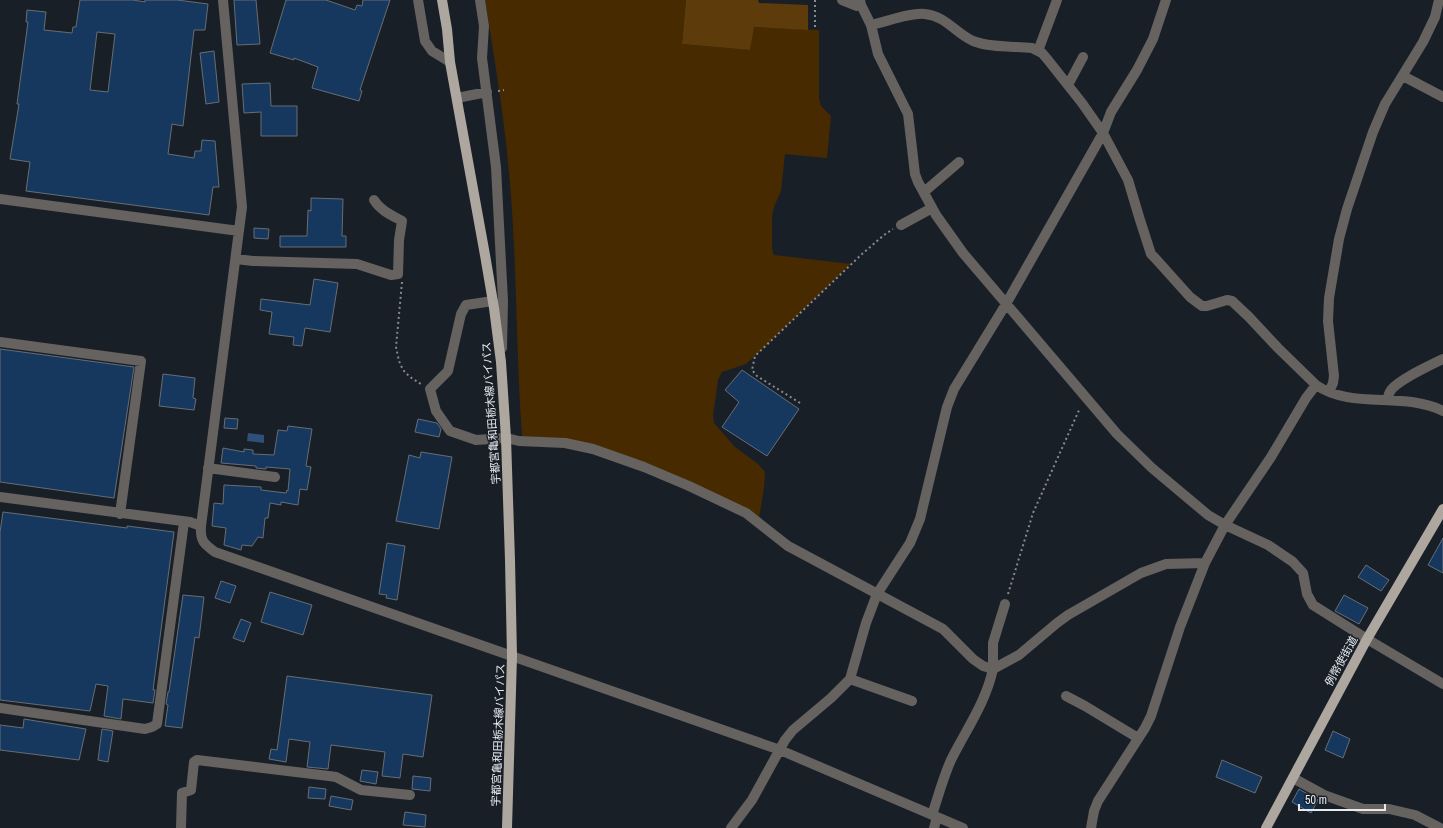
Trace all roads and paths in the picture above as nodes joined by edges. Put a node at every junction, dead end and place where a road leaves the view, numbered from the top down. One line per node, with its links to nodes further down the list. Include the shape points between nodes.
1 (223, 0): 29 (street, via 241,195)
2 (418, 0): 16 (street, via 425,41 432,51)
3 (442, 0): 16 (main road, 宇都宮亀和田栃木線バイパス)
4 (480, 0): 19 (street, via 484,26 482,58)
5 (815, 0): 13 (path)
6 (842, 0): 10 (street, via 857,6)
7 (1057, 0): 14 (street)
8 (1166, 0): 22 (street, via 1153,39 1111,112)
9 (1439, 0): 11 (street)
10 (861, 3): 12 (street)
11 (1439, 19): 17 (street)
12 (871, 25): 14 (street, via 924,13 943,19 961,34 984,44 1032,48); 24 (street, via 878,54 908,114 915,174)
13 (815, 29)
14 (1038, 51): 18 (street)
15 (1083, 57): 18 (street)
16 (450, 62): 21 (main road, 宇都宮亀和田栃木線バイパス)
17 (1403, 76): 20 (street); 39 (street, via 1385,104 1373,132 1339,239 1329,298 1328,321 1334,376)
18 (1068, 85): 22 (street)
19 (487, 92): 21 (street); 36 (street, via 496,167 502,262)
20 (1443, 97)
21 (457, 98): 32 (main road, 宇都宮亀和田栃木線バイパス)
22 (1104, 133): 33 (street); 37 (street, via 1128,180 1151,254 1202,306 1232,301)
23 (959, 162): 24 (street)
24 (924, 192): 27 (street)
25 (0, 199): 29 (street)
26 (374, 200): 31 (street, via 388,214 402,221)
27 (932, 208): 28 (street); 33 (street, via 945,229)
28 (901, 225): 42 (path, via 884,235 862,254 755,356 752,370 757,376)
29 (239, 231): 30 (street)
30 (236, 259): 31 (street, via 357,264 391,275); 45 (street)
31 (398, 274): 38 (path, via 402,282 396,347 399,361 410,377)
32 (493, 300): 36 (main road, 宇都宮亀和田栃木線バイパス); 38 (street, via 466,305 461,314 448,371)
33 (1006, 304): 40 (street); 54 (street, via 954,389 947,407 920,519 910,543)
34 (0, 342): 49 (street, via 141,360)
35 (1443, 359): 41 (street, via 1413,374 1392,389)
36 (501, 362): 44 (main road, 宇都宮亀和田栃木線バイパス)
37 (1316, 385): 39 (street); 51 (street)
38 (430, 390): 44 (street, via 436,411 450,431 476,440)
39 (1329, 392): 41 (street, via 1342,397)
40 (1086, 396): 51 (street, via 1117,434 1152,468 1208,515); 55 (path, via 1033,512)
41 (1388, 400): 43 (street, via 1415,402)
42 (800, 403)
43 (1443, 411)
44 (506, 438): 54 (street, via 578,445 644,466 746,513 788,546); 57 (main road, 宇都宮亀和田栃木線バイパス)
45 (208, 468): 46 (street); 52 (street)
46 (275, 477)
47 (0, 497): 49 (street)
48 (1443, 509): 56 (main road, 例幣使街道)
49 (120, 514): 50 (street)
50 (184, 522): 52 (street); 63 (street, via 157,724 145,729)
51 (1225, 525): 53 (street); 56 (street, via 1268,545 1293,562 1303,572 1307,594 1313,605)
52 (201, 526): 57 (street, via 200,536 215,552)
53 (1205, 563): 58 (street, via 1166,564 1141,573 1068,615 1019,655); 64 (street, via 1180,627 1153,710)
54 (877, 594): 58 (street, via 943,629 973,659); 59 (street)
55 (1005, 604): 58 (street, via 992,643)
56 (1367, 639): 60 (street); 66 (main road, 例幣使街道)
57 (512, 656): 65 (street); 71 (main road, 宇都宮亀和田栃木線バイパス)
58 (993, 669): 68 (street, via 987,691 939,790)
59 (850, 679): 62 (street); 65 (street, via 793,730)
60 (1443, 684)
61 (1066, 696): 64 (street)
62 (912, 701)
63 (0, 708)
64 (1138, 738): 75 (street, via 1098,801)
65 (780, 750): 68 (street); 72 (street, via 752,800)
66 (1293, 778): 69 (street, via 1324,796 1363,809 1389,809 1415,815); 76 (main road, 例幣使街道)
67 (410, 794): 70 (street, via 361,790 329,776 197,760 194,762 191,790 182,793)
68 (934, 816): 73 (street); 74 (street)
69 (1440, 827)
70 (181, 828)
71 (507, 828)
72 (731, 828)
73 (934, 828)
74 (963, 828)
75 (1090, 828)
76 (1266, 828)

